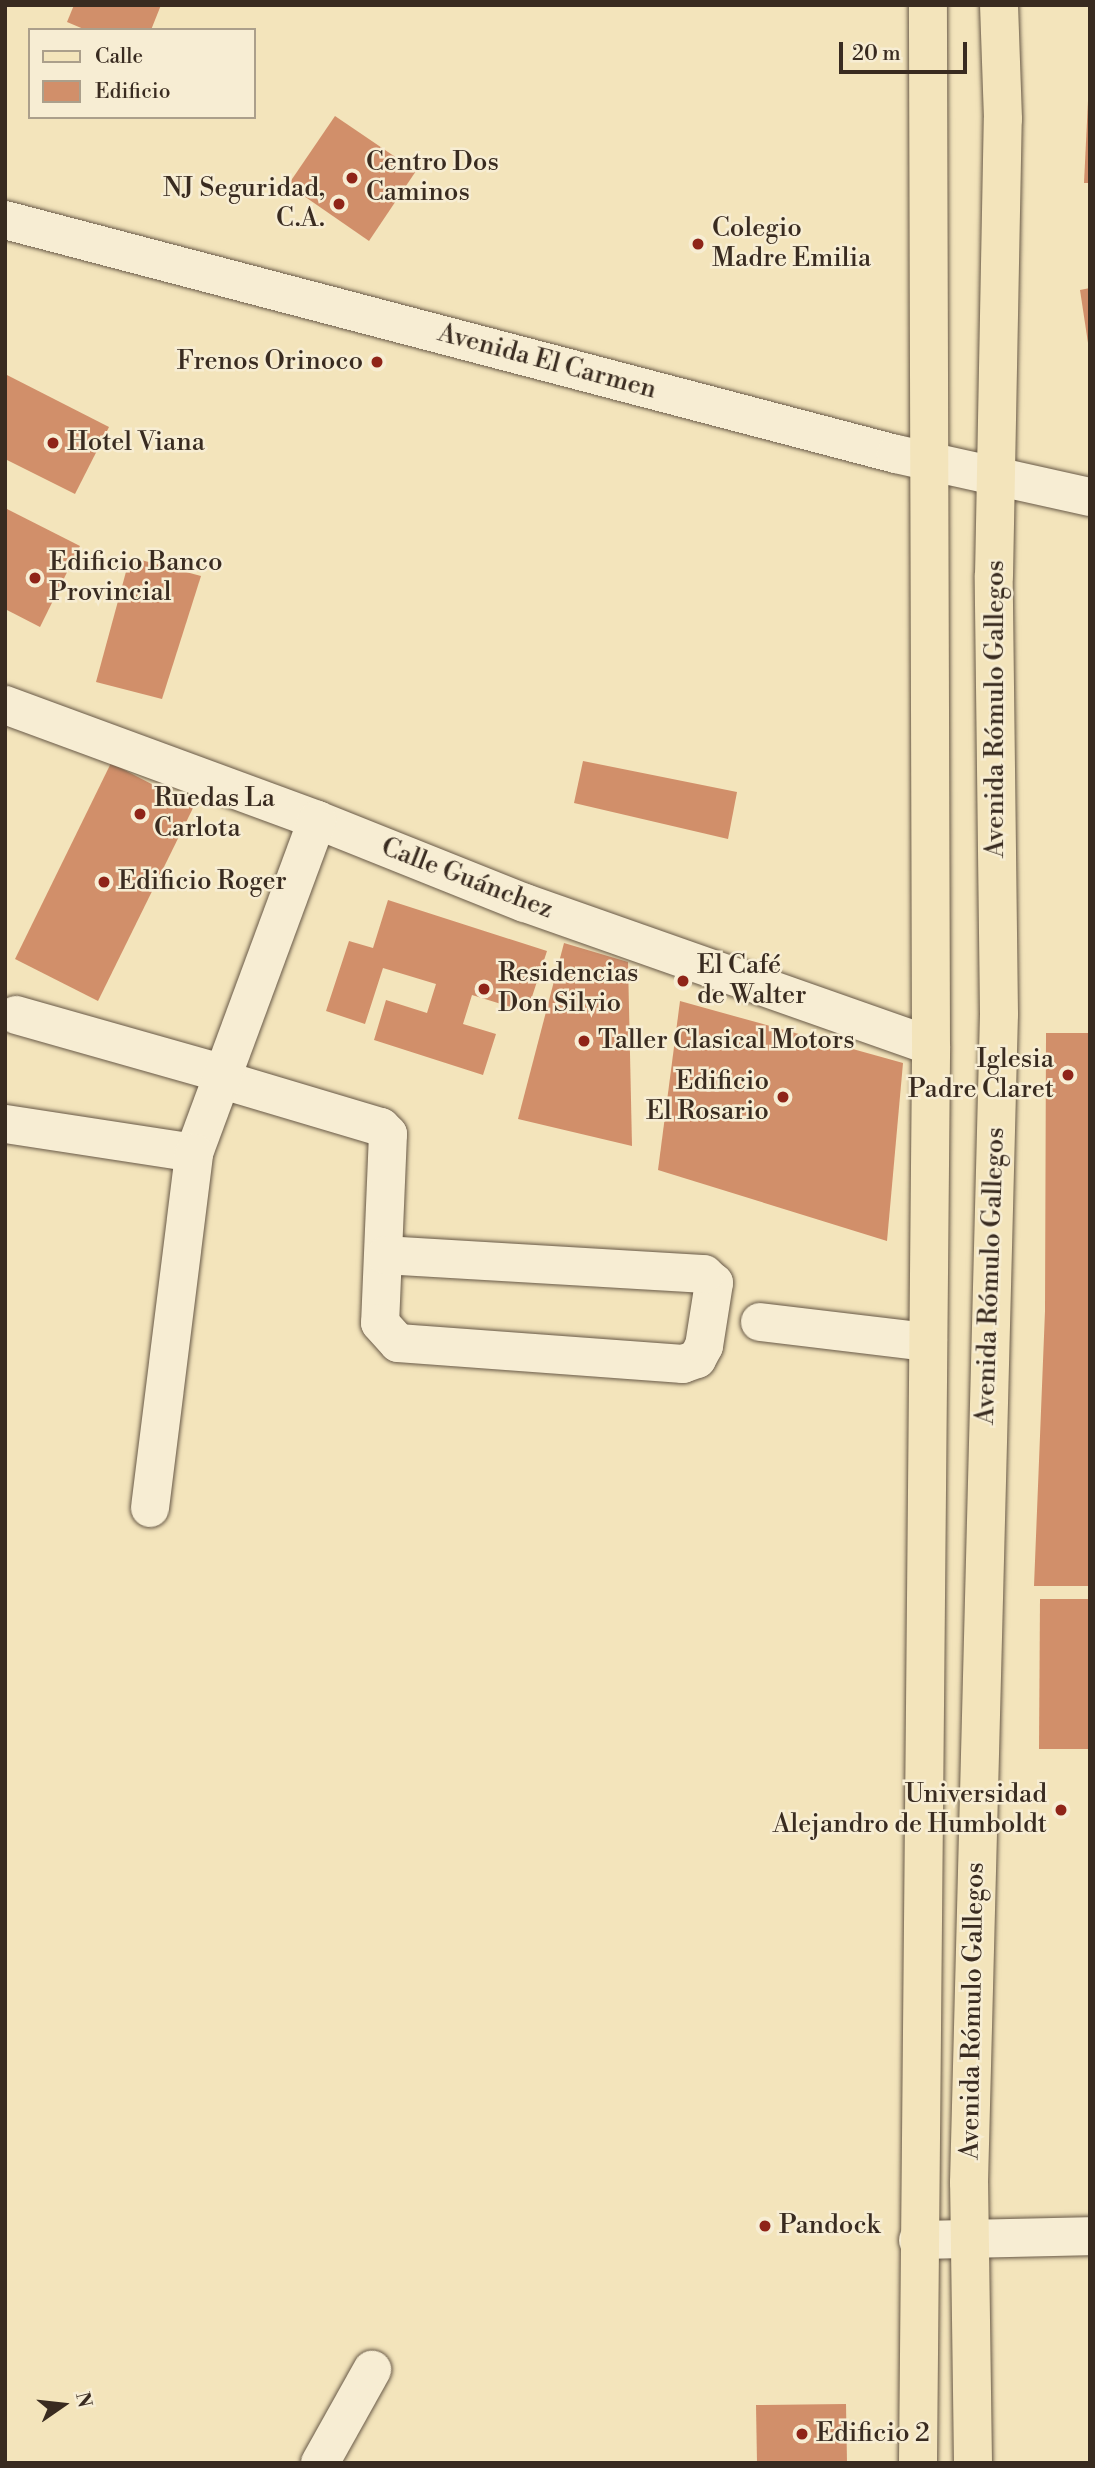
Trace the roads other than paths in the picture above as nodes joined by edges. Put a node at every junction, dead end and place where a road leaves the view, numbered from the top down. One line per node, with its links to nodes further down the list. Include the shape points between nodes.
1 (928, 5): 4 (main road, Avenida Rómulo Gallegos)
2 (999, 5): 5 (main road, Avenida Rómulo Gallegos, via 1003,119)
3 (5, 220): 4 (street, Avenida El Carmen)
4 (932, 463): 5 (street, Avenida El Carmen); 10 (main road, Avenida Rómulo Gallegos)
5 (998, 476): 6 (street, Avenida El Carmen); 20 (main road, Avenida Rómulo Gallegos, via 994,590 999,1014)
6 (1090, 497)
7 (5, 705): 8 (street, Calle Guánchez)
8 (317, 820): 10 (street, Calle Guánchez, via 525,903); 11 (street)
9 (16, 1015): 11 (street)
10 (931, 1046): 16 (main road, Avenida Rómulo Gallegos)
11 (224, 1077): 13 (street); 14 (street, via 381,1127 388,1134)
12 (5, 1124): 13 (street)
13 (194, 1153): 17 (street)
14 (386, 1255): 14 (street, via 380,1324 398,1343 683,1364 696,1359 704,1346 714,1283 704,1275)
15 (760, 1322): 16 (street)
16 (928, 1342): 19 (main road, Avenida Rómulo Gallegos)
17 (150, 1508)
18 (1090, 2236): 20 (street)
19 (918, 2239): 20 (street); 23 (main road, Avenida Rómulo Gallegos)
20 (970, 2241): 24 (main road, Avenida Rómulo Gallegos)
21 (372, 2370): 22 (street)
22 (320, 2463)
23 (918, 2463)
24 (973, 2463)

